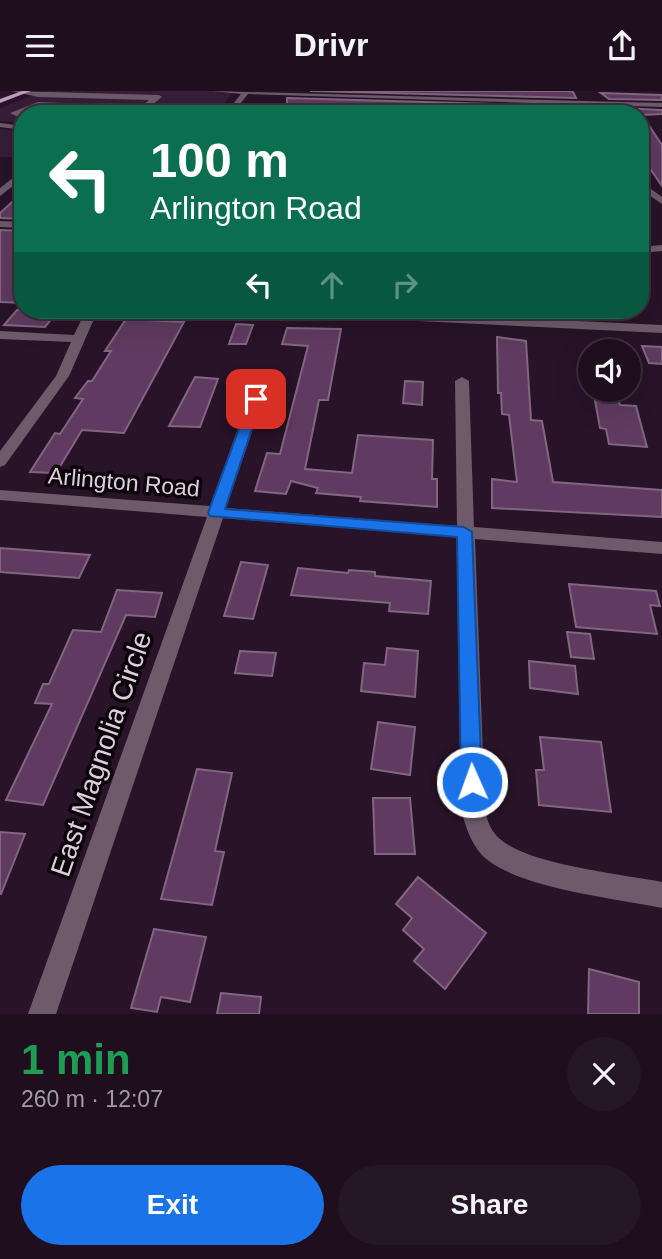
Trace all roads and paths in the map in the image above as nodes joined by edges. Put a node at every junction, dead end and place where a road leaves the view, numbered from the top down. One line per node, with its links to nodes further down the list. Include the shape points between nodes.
1 (14, 91): 3 (street)
2 (215, 91): 4 (street)
3 (26, 92): 5 (street); 6 (main road)
4 (246, 92): 7 (street)
5 (54, 93): 14 (street, via 161,96)
6 (2, 95)
7 (345, 96): 8 (street); 10 (street)
8 (392, 98): 9 (street); 15 (street)
9 (494, 101): 11 (street); 16 (street)
10 (350, 104)
11 (599, 104): 17 (street)
12 (35, 105): 13 (street)
13 (63, 105)
14 (145, 105)
15 (382, 105)
16 (495, 105)
17 (662, 105)
18 (14, 168): 19 (street)
19 (0, 180)
20 (14, 181): 22 (street)
21 (649, 192): 23 (street)
22 (0, 193)
23 (652, 194): 24 (street)
24 (662, 201)
25 (88, 319): 29 (street)
26 (459, 319): 27 (street)
27 (662, 329)
28 (0, 335): 29 (street)
29 (80, 339): 32 (street, via 62,376)
30 (264, 376): 34 (street, East Magnolia Circle)
31 (462, 381): 35 (street)
32 (0, 462)
33 (0, 495): 34 (street, Arlington Road)
34 (216, 513): 35 (street, Arlington Road); 38 (street, East Magnolia Circle)
35 (464, 532): 36 (street, Arlington Road); 37 (street, via 476,827 487,846 528,868)
36 (662, 548)
37 (662, 895)
38 (42, 1014)

